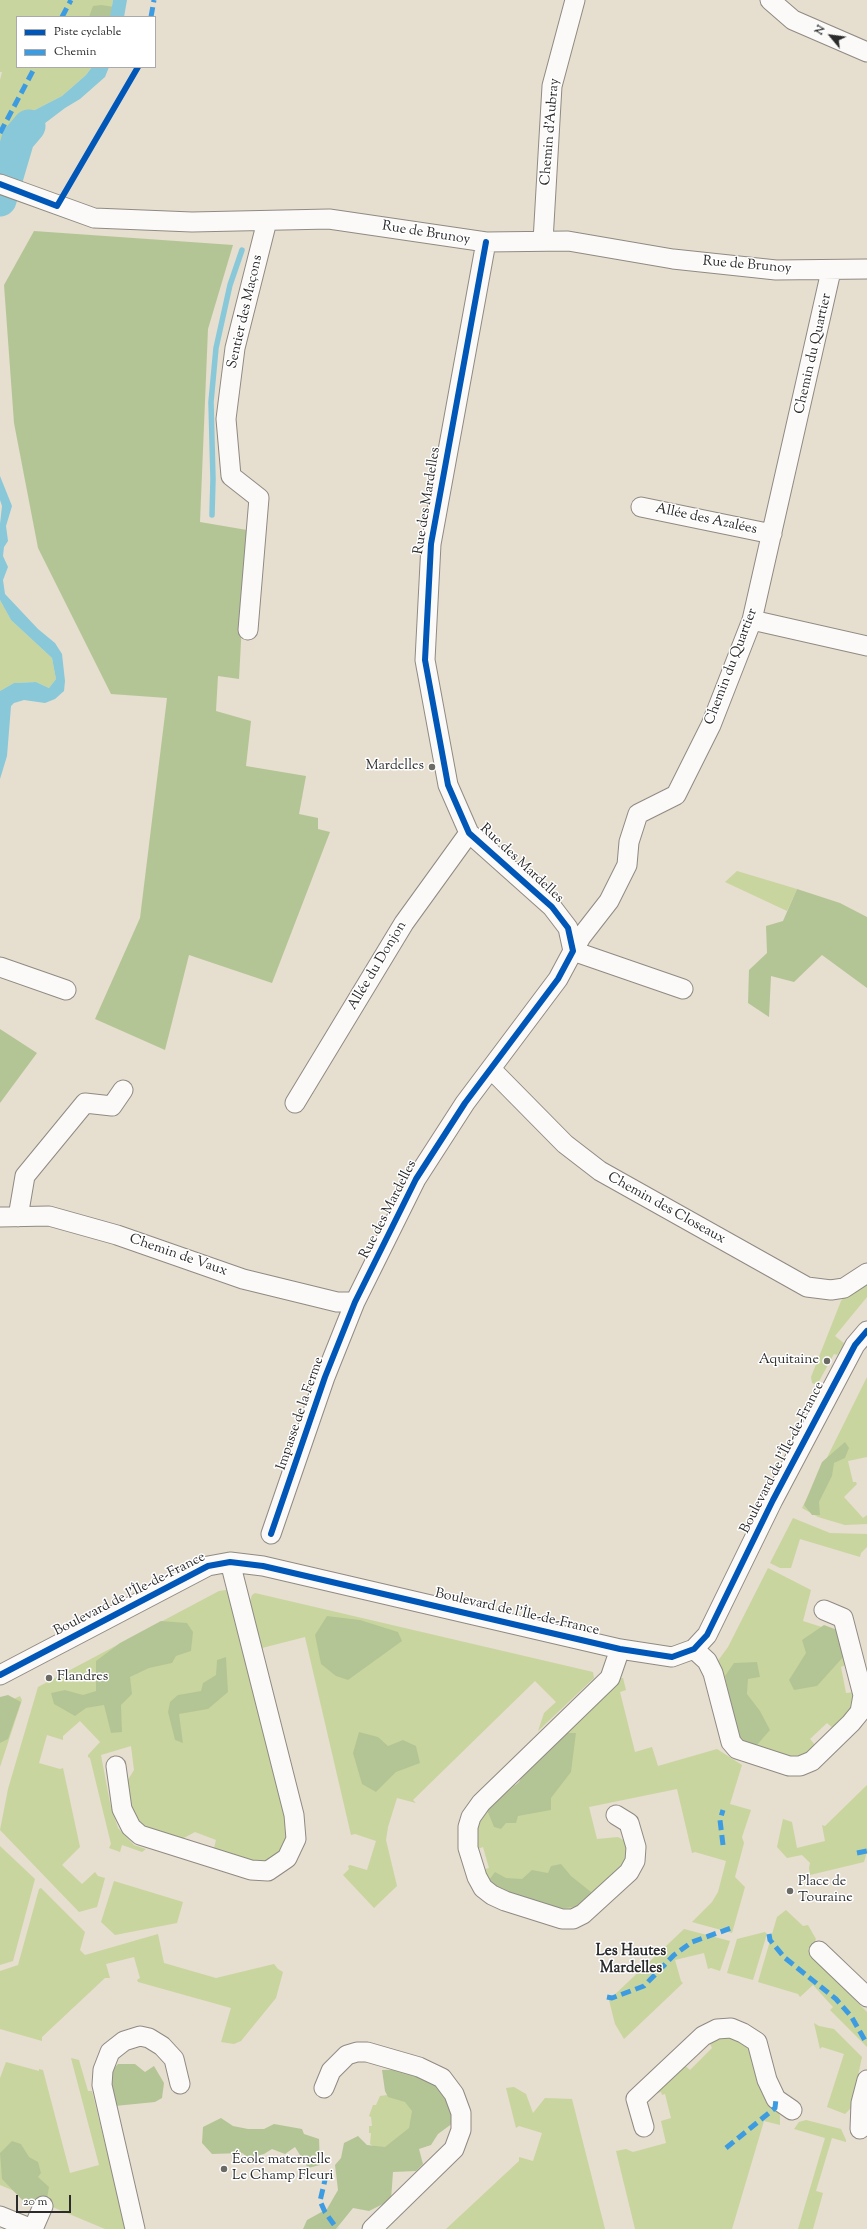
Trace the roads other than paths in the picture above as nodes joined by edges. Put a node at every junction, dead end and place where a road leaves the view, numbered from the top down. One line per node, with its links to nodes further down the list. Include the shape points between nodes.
1 (575, 0): 7 (street, Chemin d'Aubray, via 552,86)
2 (770, 0): 3 (street, via 793,20)
3 (867, 52)
4 (0, 184): 5 (street, Rue de Brunoy, via 94,218 184,222)
5 (267, 221): 6 (street, Rue de Brunoy, via 329,219); 13 (street, Sentier des Maçons, via 235,348 226,420 232,476 259,498)
6 (486, 242): 7 (street, Rue de Brunoy); 15 (street, Rue des Mardelles, via 431,544 425,660 448,785)
7 (543, 242): 9 (street, Rue de Brunoy, via 568,241 673,259 776,270)
8 (867, 269): 9 (street, Rue de Brunoy)
9 (831, 271): 11 (street, Chemin du Quartier)
10 (641, 507): 11 (street, Allée des Azalées)
11 (772, 534): 12 (street, Chemin du Quartier)
12 (752, 620): 14 (street); 16 (street, Chemin du Quartier, via 711,724 676,795 638,814 629,842 627,865 608,901 581,936)
13 (248, 630)
14 (867, 645)
15 (469, 833): 16 (street, Rue des Mardelles, via 552,907 568,928); 22 (street, Allée du Donjon, via 404,923)
16 (574, 951): 18 (street); 20 (street, Rue des Mardelles, via 558,979)
17 (0, 967): 19 (street)
18 (683, 989)
19 (66, 990)
20 (491, 1068): 24 (street, Chemin des Closeaux, via 565,1144 600,1171 807,1287 831,1290 844,1288); 25 (street, Rue des Mardelles, via 416,1179)
21 (123, 1090): 23 (street, via 112,1106 85,1103 25,1176)
22 (295, 1103)
23 (9, 1217): 25 (street, Chemin de Vaux, via 49,1216 117,1235 243,1279 338,1302)
24 (867, 1273)
25 (355, 1302): 27 (street, Impasse de la Ferme)
26 (867, 1331): 31 (street, Boulevard de l'Île-de-France, via 855,1346 781,1486 707,1635)
27 (271, 1534)
28 (230, 1562): 30 (street, Boulevard de l'Île-de-France, via 263,1566); 32 (street, Boulevard de l'Île-de-France, via 208,1566); 33 (street, via 294,1815 296,1839 287,1858 268,1871 251,1870 140,1835 131,1827 122,1809)
29 (824, 1610): 31 (street, via 843,1618 863,1695 860,1712 851,1723 812,1761 800,1766 789,1766 737,1749 731,1742 713,1673 707,1661)
30 (620, 1649): 31 (street, Boulevard de l'Île-de-France, via 672,1657); 34 (street, via 610,1678 481,1803 471,1817 468,1848 477,1877 483,1888 505,1901 562,1919 578,1917 629,1872 636,1861 636,1847 629,1823)
31 (694, 1649)
32 (0, 1675)
33 (116, 1766)
34 (616, 1815)
35 (819, 1951): 36 (street)
36 (867, 1997)
37 (867, 2080): 42 (street, via 861,2104)
38 (180, 2084): 46 (street, via 174,2059 162,2046 140,2036 124,2041 110,2052 103,2070 102,2085)
39 (324, 2088): 47 (street, via 331,2071 347,2055 367,2052 419,2067 442,2078 454,2094 461,2113 461,2130 454,2149)
40 (792, 2110): 41 (street, via 776,2099 767,2080 757,2042 743,2032 731,2028 717,2029 703,2036 636,2099)
41 (644, 2127)
42 (860, 2129)
43 (43, 2206): 45 (street)
44 (0, 2216): 45 (street)
45 (32, 2229)
46 (135, 2229)
47 (372, 2229)

